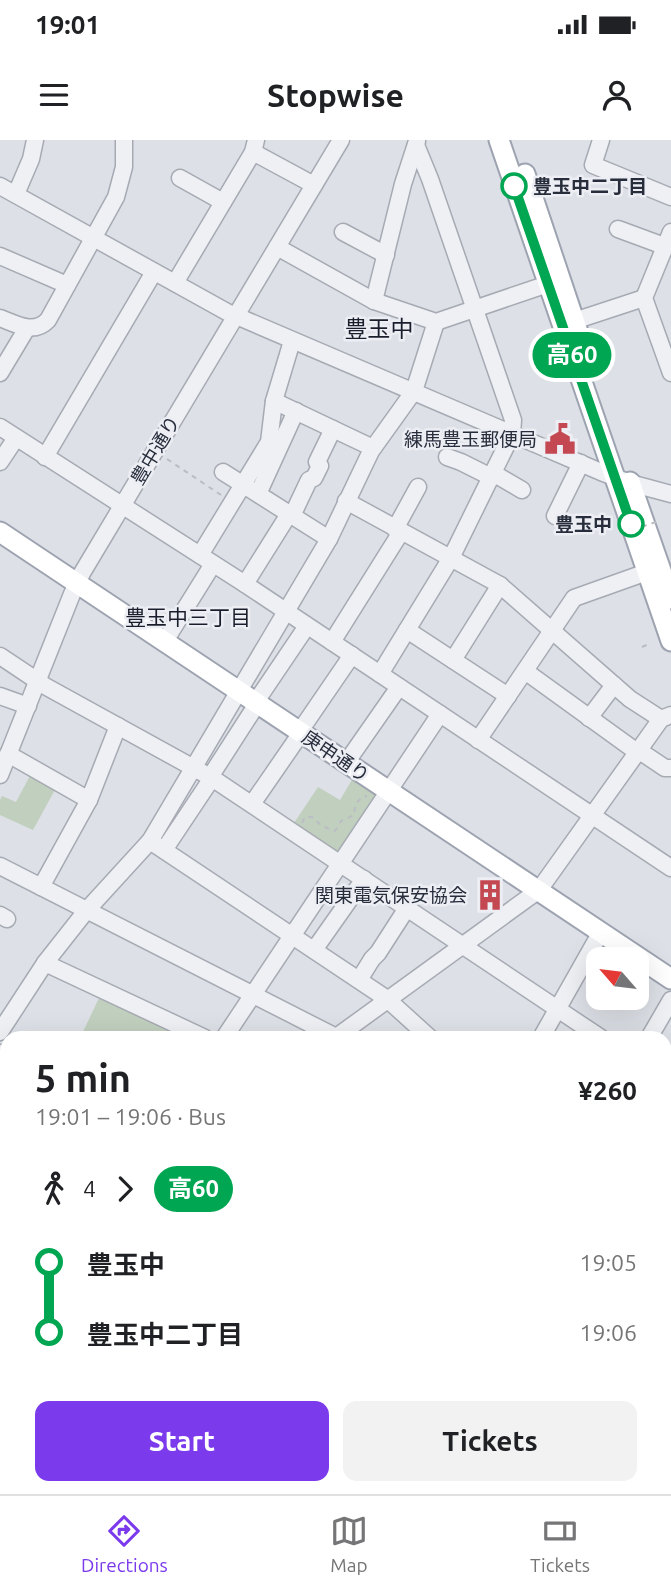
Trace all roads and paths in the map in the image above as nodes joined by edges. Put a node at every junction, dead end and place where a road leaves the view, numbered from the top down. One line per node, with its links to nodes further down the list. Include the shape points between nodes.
1 (35, 140): 12 (street)
2 (124, 140): 17 (street, via 121,181)
3 (341, 140): 10 (street, 豊中通り)
4 (499, 140): 24 (main road)
5 (513, 140): 31 (main road)
6 (601, 140): 13 (street, via 593,165)
7 (417, 142): 21 (street); 28 (street)
8 (254, 146): 10 (street); 14 (street)
9 (180, 178): 14 (street)
10 (314, 185): 19 (street, 豊中通り)
11 (0, 186): 12 (street)
12 (16, 194): 17 (street)
13 (671, 197)
14 (223, 202): 23 (street)
15 (618, 229): 18 (street)
16 (343, 232): 21 (street)
17 (94, 238): 22 (street); 25 (street)
18 (668, 239): 26 (street)
19 (277, 247): 27 (street); 29 (street, 豊中通り)
20 (0, 256): 25 (street)
21 (386, 256): 27 (street)
22 (154, 272): 23 (street); 46 (street)
23 (175, 283): 29 (street)
24 (548, 284): 28 (street); 52 (main road)
25 (67, 285): 33 (street, via 44,324)
26 (643, 298): 31 (street); 36 (street)
27 (374, 301): 32 (street)
28 (475, 309): 32 (street); 42 (street, via 513,420)
29 (236, 316): 34 (street); 45 (street, 豊中通り)
30 (0, 318): 33 (street)
31 (575, 321): 52 (main road)
32 (436, 322): 37 (street)
33 (27, 328): 35 (street)
34 (292, 341): 37 (street); 38 (street)
35 (0, 373)
36 (671, 373)
37 (414, 391): 42 (street); 44 (street)
38 (274, 401): 39 (street); 53 (street, via 269,442)
39 (296, 411): 41 (street); 56 (street)
40 (0, 427): 43 (street)
41 (333, 429): 44 (street); 61 (street, via 317,462 320,466)
42 (512, 434): 49 (street); 51 (street)
43 (16, 438): 46 (street); 48 (street)
44 (373, 448): 58 (street)
45 (155, 450): 59 (path); 60 (street, 豊中通り)
46 (45, 457): 60 (street)
47 (447, 457): 51 (street)
48 (0, 462)
49 (581, 463): 52 (street); 62 (street)
50 (223, 472): 53 (street)
51 (492, 475): 55 (street); 68 (street)
52 (622, 480): 57 (street); 70 (main road); 74 (main road)
53 (244, 484): 56 (street); 59 (street)
54 (418, 487): 64 (street)
55 (522, 489)
56 (258, 494): 61 (street)
57 (671, 494)
58 (346, 501): 64 (street); 67 (street)
59 (232, 503): 69 (street)
60 (122, 505): 69 (street); 71 (street, 豊中通り)
61 (291, 515): 67 (street); 72 (street)
62 (555, 516)
63 (656, 522): 66 (path, bridge)
64 (398, 530): 68 (street); 81 (street)
65 (0, 532): 71 (main road, 庚申通り)
66 (623, 533)
67 (329, 539): 75 (street)
68 (451, 558): 73 (street); 78 (street)
69 (206, 559): 72 (street); 79 (street)
70 (647, 572): 77 (street, via 574,598); 80 (main road)
71 (76, 583): 79 (main road, 庚申通り); 89 (street, 豊中通り)
72 (245, 584): 75 (street)
73 (500, 585): 77 (street); 86 (street)
74 (671, 599)
75 (285, 611): 76 (street); 94 (street)
76 (307, 626): 81 (street); 94 (street)
77 (552, 629): 87 (street); 90 (street)
78 (407, 630): 86 (street); 88 (street)
79 (165, 641): 94 (main road, 庚申通り)
80 (671, 641)
81 (332, 642): 84 (street)
82 (651, 643): 83 (path)
83 (642, 647)
84 (352, 655): 88 (street); 100 (street)
85 (0, 656): 89 (street)
86 (453, 660): 93 (street)
87 (525, 671): 93 (street); 98 (street)
88 (380, 674): 91 (street)
89 (38, 680): 95 (street, 豊中通り); 99 (street)
90 (614, 685): 97 (street, via 630,699); 98 (street)
91 (398, 687): 96 (street); 104 (street)
92 (0, 696): 95 (street)
93 (508, 696): 101 (street)
94 (250, 700): 100 (main road, 庚申通り); 105 (street); 108 (street)
95 (28, 706): 103 (street, 豊中通り)
96 (440, 715): 101 (street); 109 (street)
97 (666, 717): 102 (street)
98 (589, 718): 102 (street)
99 (118, 726): 105 (street); 111 (street)
100 (300, 732): 104 (main road, 庚申通り); 112 (street)
101 (478, 740): 113 (street)
102 (638, 751): 106 (street); 113 (street)
103 (8, 754): 107 (street, 豊中通り); 111 (street)
104 (346, 763): 109 (main road, 庚申通り)
105 (194, 767): 108 (street); 115 (street)
106 (671, 768)
107 (0, 775)
108 (211, 778): 112 (street); 115 (street)
109 (389, 792): 116 (street); 121 (main road, 庚申通り)
110 (368, 796): 114 (path, via 359,799 354,815 341,821 335,831 312,817 306,817)
111 (89, 800): 120 (street)
112 (252, 804): 116 (street)
113 (592, 815): 118 (street); 121 (street)
114 (299, 827)
115 (157, 845): 123 (street); 125 (street)
116 (341, 863): 119 (street); 125 (street)
117 (0, 866): 120 (street)
118 (671, 868)
119 (364, 879): 122 (street); 127 (street)
120 (41, 887): 123 (street)
121 (539, 890): 124 (main road, 庚申通り); 126 (street)
122 (407, 908): 126 (street); 130 (street)
123 (86, 911): 128 (street); 131 (street)
124 (601, 932): 129 (main road, 庚申通り); 134 (street)
125 (292, 936): 127 (street); 131 (street)
126 (461, 946): 132 (street); 134 (street)
127 (314, 950): 130 (street)
128 (45, 963): 135 (street); 136 (street)
129 (671, 979)
130 (359, 980): 132 (street)
131 (253, 995): 137 (street); 138 (street)
132 (387, 999): 139 (street); 140 (street)
133 (671, 1000): 143 (street)
134 (557, 1008): 141 (street); 142 (street)
135 (1, 1031)
136 (190, 1031)
137 (229, 1031)
138 (325, 1031)
139 (345, 1031)
140 (422, 1031)
141 (545, 1031)
142 (591, 1031)
143 (653, 1031)

